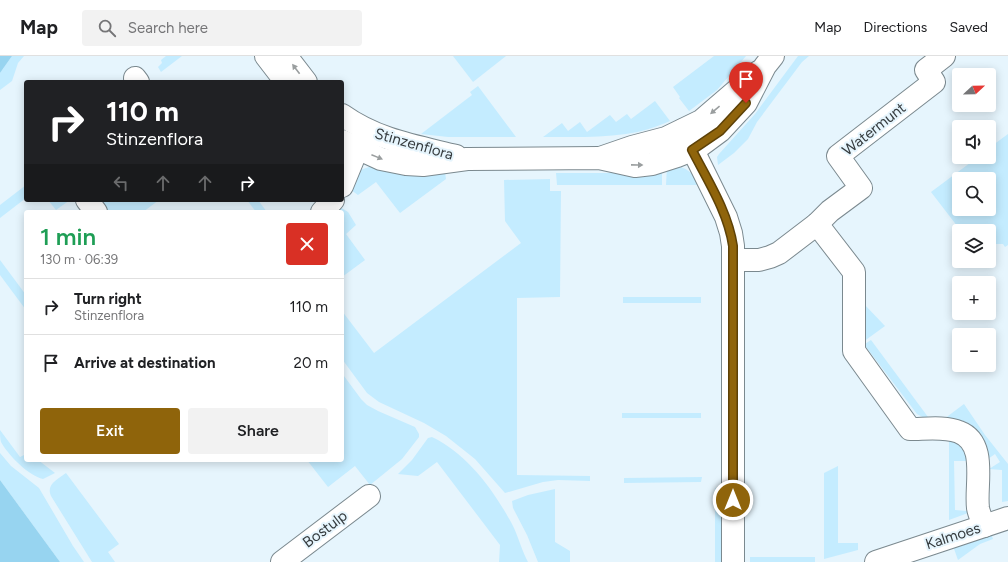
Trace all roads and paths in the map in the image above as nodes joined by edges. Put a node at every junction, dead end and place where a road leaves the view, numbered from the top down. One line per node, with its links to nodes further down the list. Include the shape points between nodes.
1 (266, 56): 5 (street)
2 (286, 56): 6 (street, one-way to 2)
3 (944, 56): 17 (street, Watermunt, via 926,70 934,82 838,156 861,188)
4 (769, 61): 9 (street, Stinzenflora, one-way to 9, via 712,113); 11 (street, Stinzenflora, via 742,108 720,131)
5 (284, 80)
6 (304, 80)
7 (344, 116): 8 (street, Stinzenflora)
8 (366, 129): 10 (street); 13 (street, Stinzenflora, via 400,143)
9 (683, 130): 11 (street); 12 (street, Stinzenflora, via 666,138)
10 (350, 145): 13 (street, Stinzenflora, one-way to 13, via 381,159 406,164 423,165); 14 (street)
11 (692, 150): 12 (street, Stinzenflora, one-way to 11, via 635,166 666,160); 18 (street, via 726,217 731,233)
12 (599, 158): 13 (street, Stinzenflora)
13 (467, 159)
14 (344, 176)
15 (332, 202): 16 (street)
16 (324, 210)
17 (817, 224): 18 (street, Watermunt, via 770,257 759,260); 21 (street, via 854,272 854,351 910,428 949,429 960,432 974,444 978,456 978,508)
18 (733, 260): 23 (street)
19 (369, 496): 22 (street, Bostulp)
20 (1008, 518): 21 (street, Kalmoes)
21 (984, 526): 24 (street, Kalmoes)
22 (282, 562)
23 (733, 562)
24 (876, 562)

